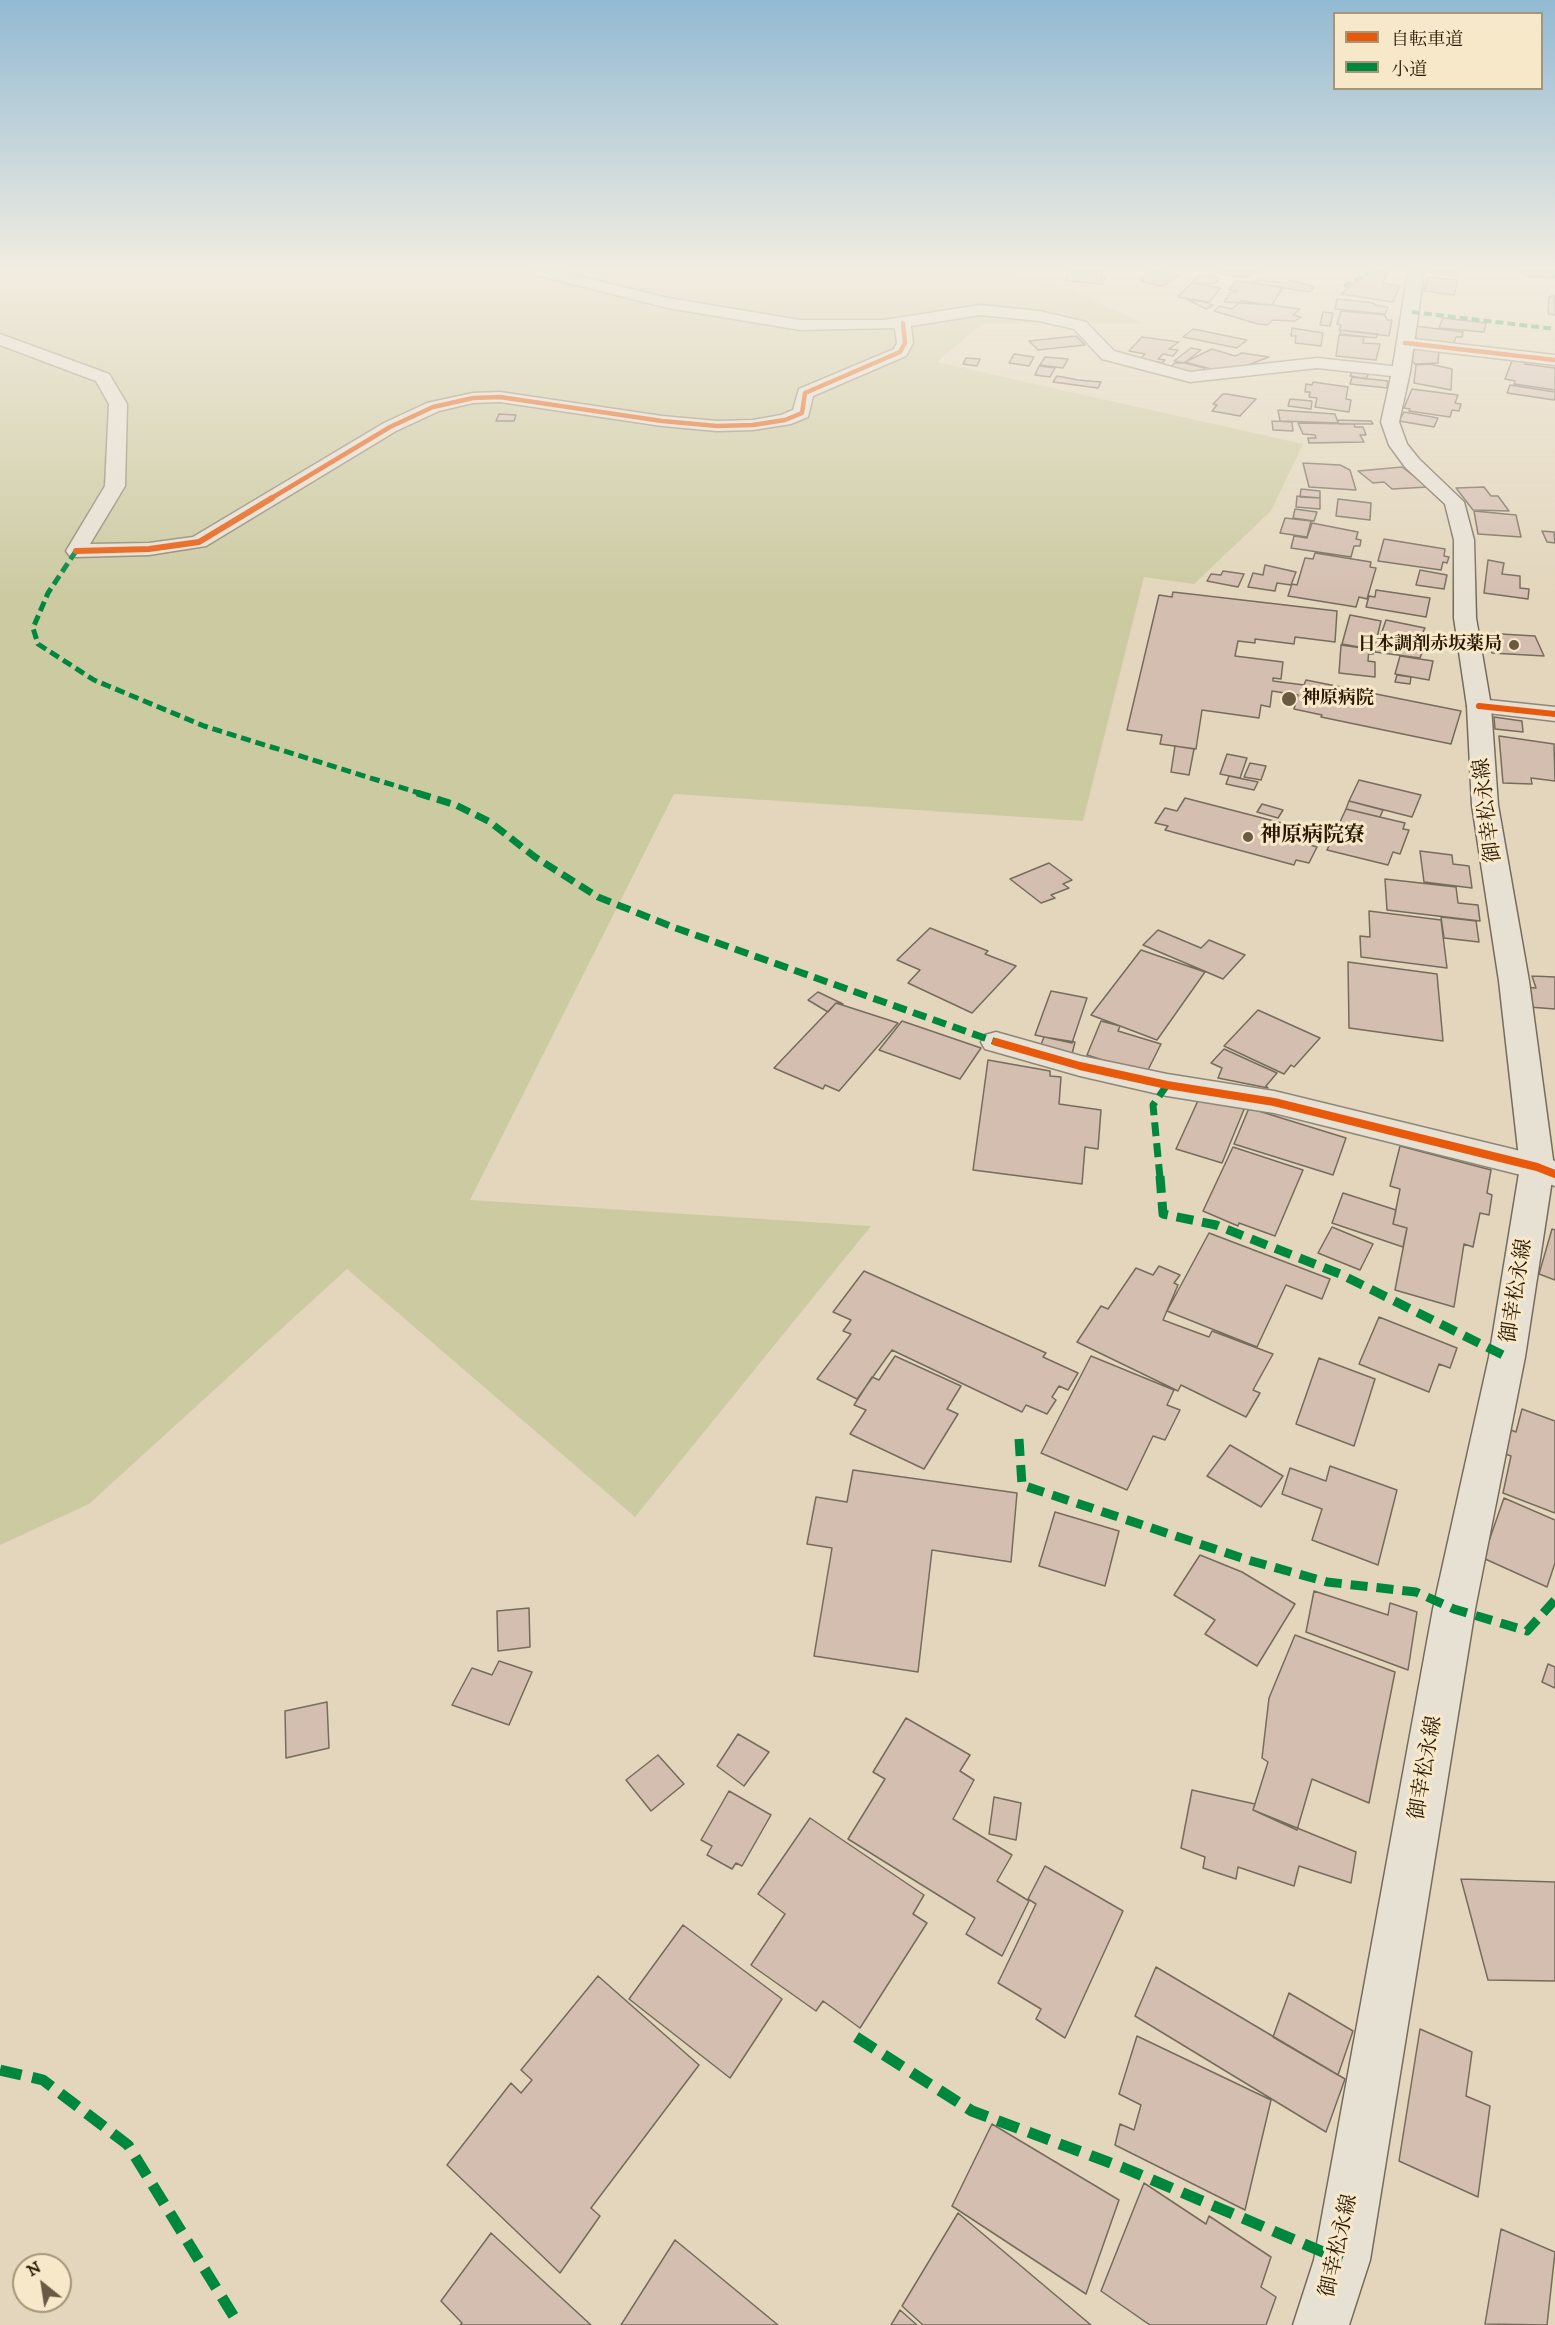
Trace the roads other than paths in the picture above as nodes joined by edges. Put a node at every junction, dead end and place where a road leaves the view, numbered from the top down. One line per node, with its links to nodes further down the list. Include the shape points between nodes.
1 (105, 380): 2 (street, via 118,404 115,486 76,551 149,549 199,542 390,427 433,407 473,398 500,397 662,421 753,425 802,413 805,393)
2 (834, 380)
3 (1398, 380): 4 (street, 御幸松永線, via 1390,422 1398,445 1454,502 1464,540 1465,618)
4 (1479, 706): 5 (street); 7 (street, 御幸松永線, via 1485,805)
5 (1555, 714)
6 (996, 1042): 7 (street, via 1167,1085 1274,1102)
7 (1546, 1170): 8 (street, 御幸松永線, via 1454,1609 1341,2260)
8 (1321, 2325)

